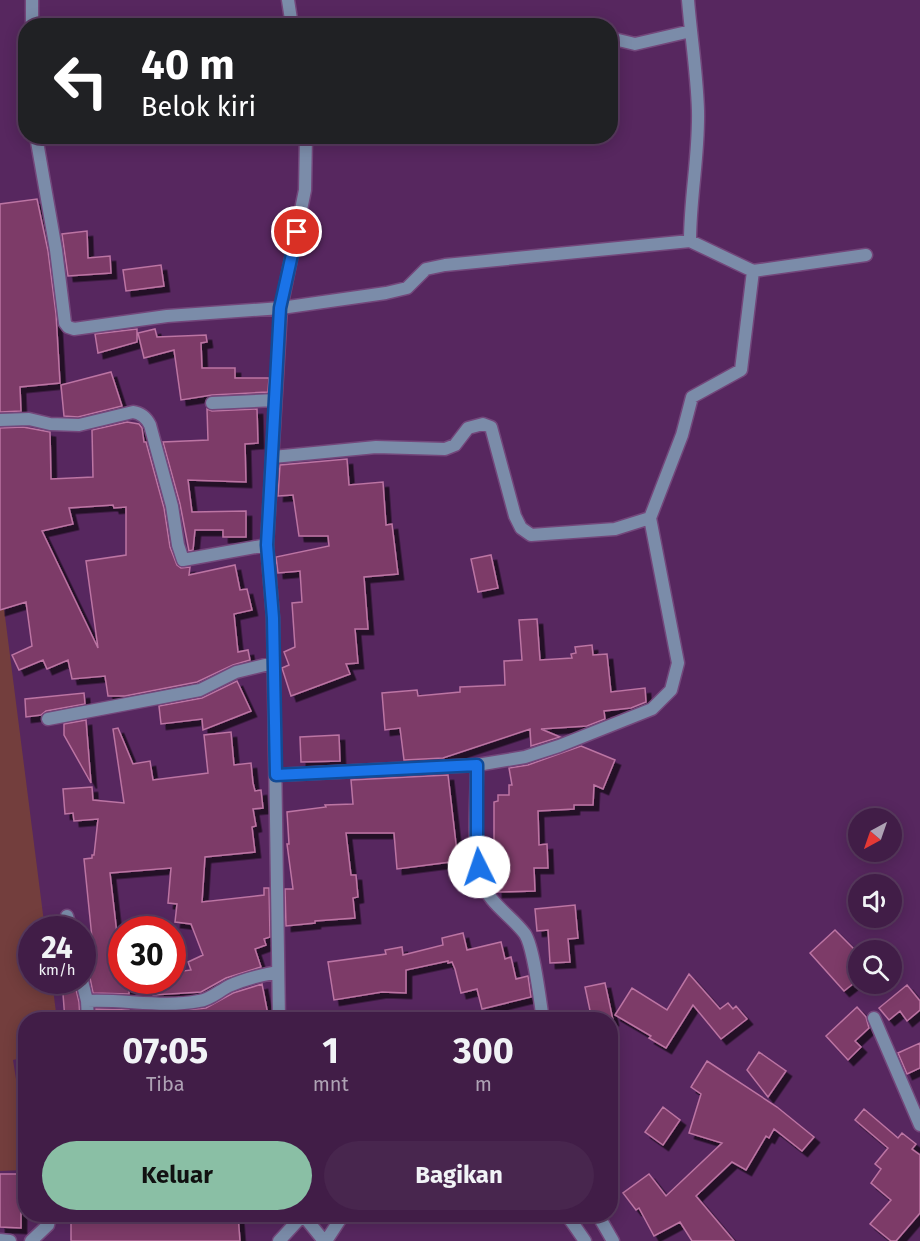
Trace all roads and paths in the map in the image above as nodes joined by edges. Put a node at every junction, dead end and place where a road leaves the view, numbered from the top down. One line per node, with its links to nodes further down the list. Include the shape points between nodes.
1 (32, 0): 4 (street)
2 (288, 0): 5 (street)
3 (688, 0): 6 (street)
4 (32, 18)
5 (291, 18)
6 (691, 31): 7 (street, via 635,44); 10 (street, via 698,110)
7 (618, 40)
8 (37, 144): 13 (street, via 68,327)
9 (306, 144): 13 (street, via 305,190)
10 (690, 241): 12 (street); 13 (street, via 446,265 426,269 399,291)
11 (866, 255): 12 (street)
12 (753, 272): 18 (street, via 741,370 692,397)
13 (280, 308): 14 (street)
14 (275, 400): 15 (street); 17 (street)
15 (212, 403)
16 (0, 420): 19 (street, via 79,425 138,413 150,425 183,560)
17 (273, 457): 18 (street, via 375,447 445,449 455,445 468,428 483,424 491,427 514,516 520,528 531,535 615,529); 19 (street)
18 (650, 518): 22 (street, via 678,663 671,690 652,709 559,746 525,757)
19 (267, 545): 20 (street)
20 (273, 663): 21 (street, via 236,672 200,690); 23 (street)
21 (48, 719)
22 (477, 765): 23 (street); 29 (street, via 477,853 481,880 488,896 525,935)
23 (276, 775): 24 (street)
24 (278, 972): 26 (street, via 251,977 203,1001 170,1005); 28 (street)
25 (85, 994): 26 (street)
26 (87, 1001): 27 (street)
27 (88, 1012)
28 (279, 1012)
29 (542, 1012)
30 (874, 1018): 31 (street)
31 (920, 1125)
32 (49, 1222): 41 (street)
33 (299, 1222): 42 (street)
34 (308, 1222): 38 (street)
35 (337, 1222): 38 (street)
36 (572, 1222): 43 (street)
37 (602, 1222): 44 (street)
38 (323, 1239)
39 (0, 1240): 40 (street)
40 (10, 1241)
41 (31, 1241)
42 (279, 1241)
43 (585, 1241)
44 (613, 1241)

